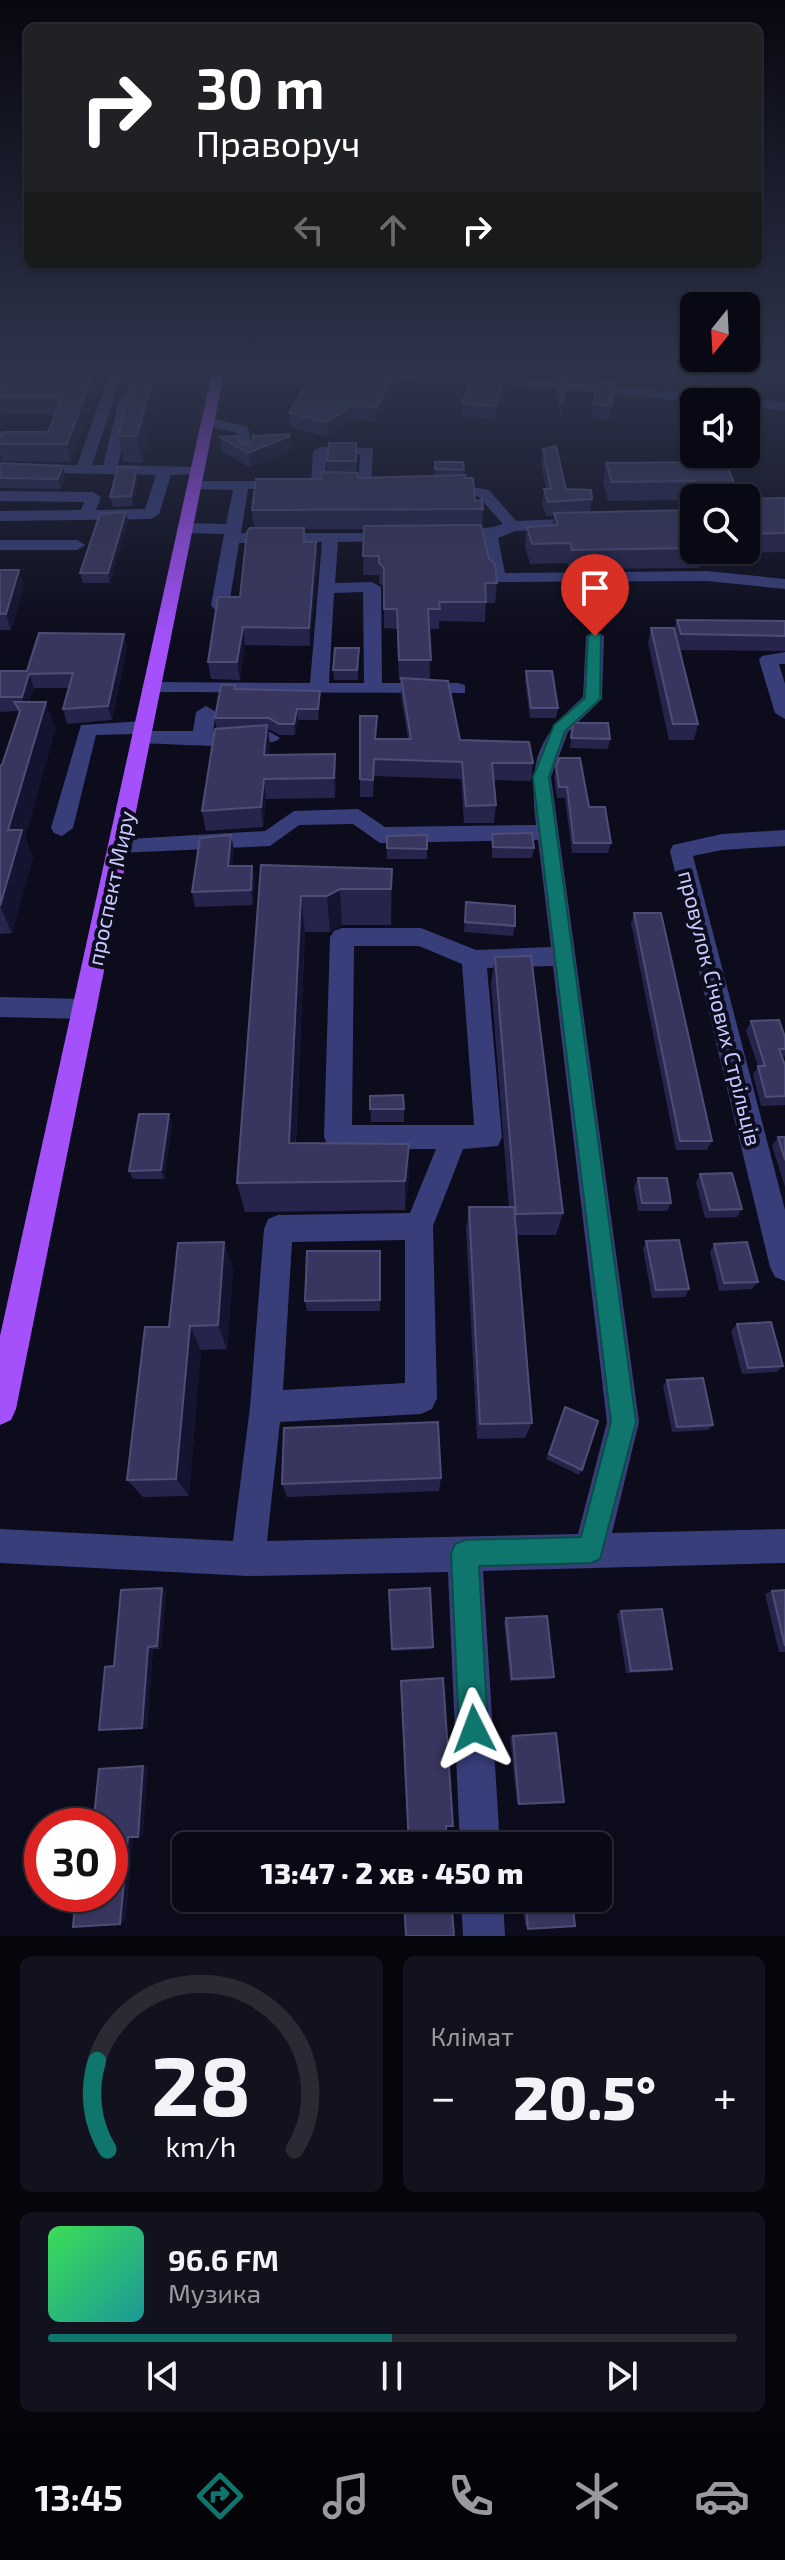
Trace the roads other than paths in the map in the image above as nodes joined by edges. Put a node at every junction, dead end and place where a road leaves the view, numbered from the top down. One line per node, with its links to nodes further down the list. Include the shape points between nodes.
1 (86, 458): 7 (street)
2 (113, 458): 8 (street)
3 (199, 458): 10 (main road, проспект Миру)
4 (319, 458): 12 (street)
5 (369, 458): 12 (street, via 374,484)
6 (0, 468): 7 (street)
7 (82, 471): 8 (street)
8 (109, 472): 9 (street)
9 (164, 472): 10 (street); 15 (street, via 151,514)
10 (195, 478): 11 (street); 19 (main road, проспект Миру)
11 (232, 481): 12 (street); 20 (street)
12 (316, 484)
13 (426, 485): 18 (street, via 488,493)
14 (0, 496): 15 (street, via 93,497)
15 (87, 515): 16 (street)
16 (0, 516)
17 (598, 522): 18 (street)
18 (512, 526): 21 (street)
19 (185, 528): 20 (street); 30 (main road, проспект Миру)
20 (232, 533): 22 (street); 27 (street)
21 (489, 536): 22 (street); 25 (street, via 498,578 707,576)
22 (330, 537): 26 (street)
23 (0, 545): 24 (street)
24 (77, 545)
25 (785, 584)
26 (326, 588): 31 (street); 32 (street, via 372,587)
27 (220, 605)
28 (595, 636): 40 (street, via 592,699 559,729 541,777)
29 (785, 658): 35 (street, via 768,660)
30 (151, 688): 31 (street); 36 (main road, проспект Миру)
31 (319, 688): 32 (street)
32 (373, 688): 33 (street)
33 (458, 689)
34 (206, 712): 37 (street)
35 (785, 713)
36 (143, 732): 37 (street); 39 (street, via 88,729); 42 (main road, проспект Миру)
37 (202, 738): 38 (street)
38 (270, 738)
39 (62, 828)
40 (548, 832): 42 (street, via 380,835 358,816 294,818 270,838); 43 (street)
41 (785, 838): 49 (street, провулок Січових Стрільців, via 681,851)
42 (119, 845): 46 (main road, проспект Миру)
43 (564, 956): 44 (street); 54 (street, via 623,1422)
44 (474, 959): 47 (street, via 488,1137); 47 (street, via 421,937 342,937 338,1137)
45 (0, 1007): 46 (street)
46 (85, 1009): 51 (main road, проспект Миру)
47 (454, 1137): 48 (street)
48 (419, 1226): 50 (street, via 278,1229); 50 (street, via 421,1398)
49 (785, 1267)
50 (266, 1407): 56 (street)
51 (0, 1409)
52 (0, 1546): 56 (street)
53 (785, 1546): 54 (street)
54 (591, 1549): 55 (street)
55 (465, 1554): 56 (street); 57 (street)
56 (248, 1559)
57 (479, 1832)
58 (483, 1912): 59 (street)
59 (484, 1936)

